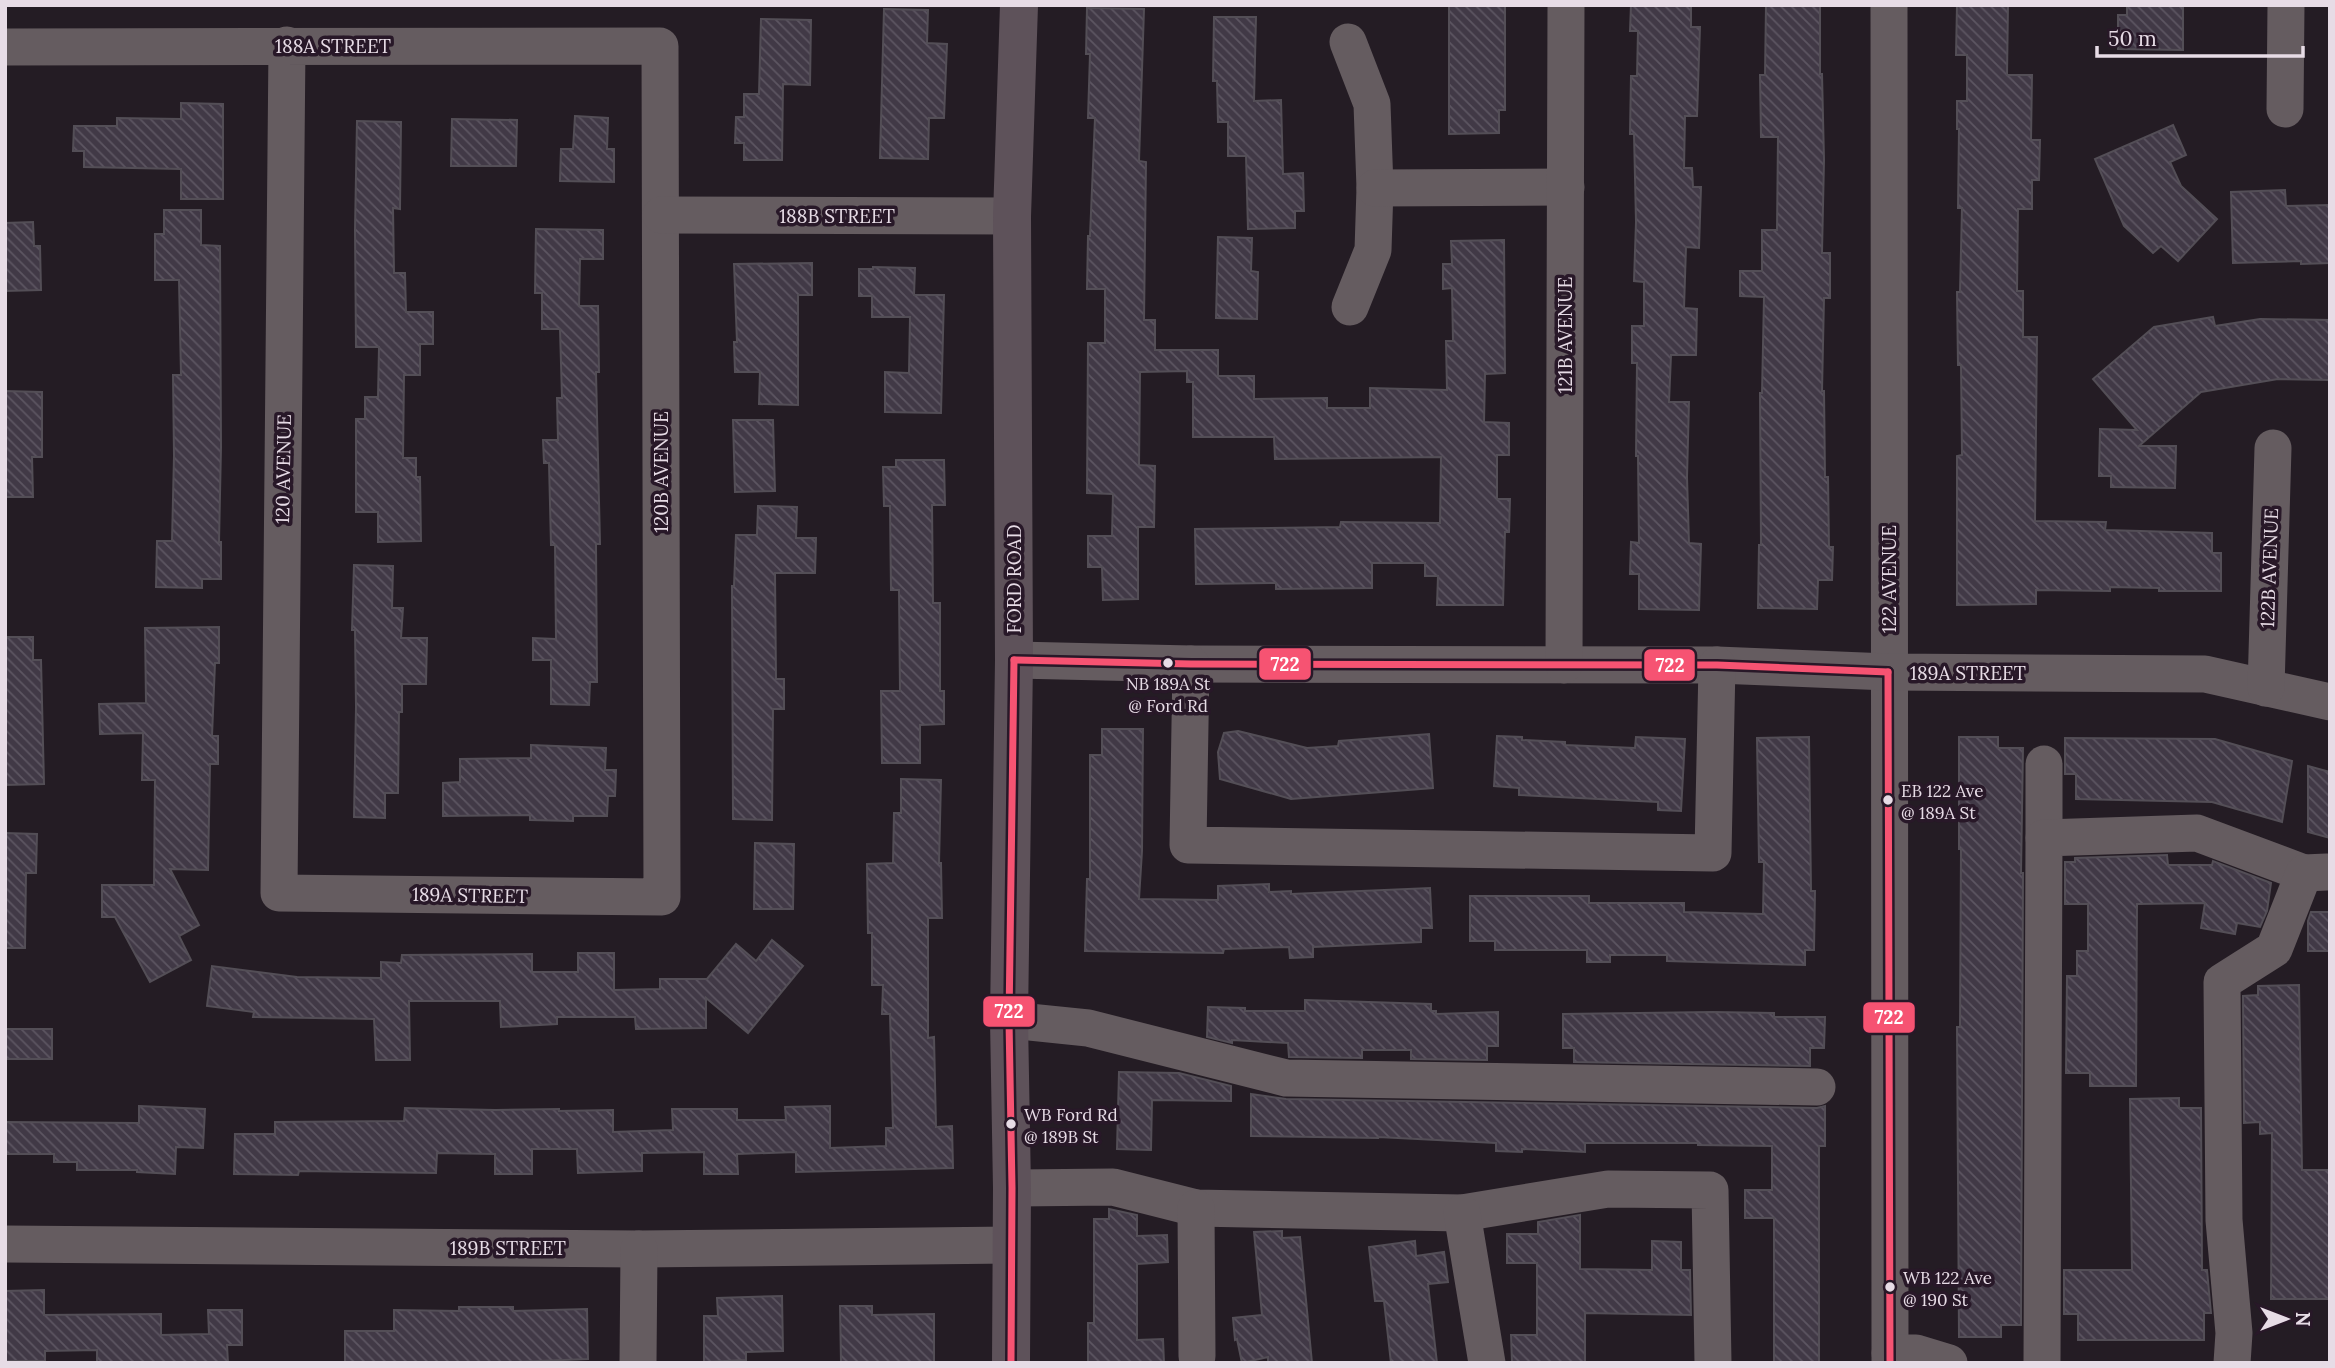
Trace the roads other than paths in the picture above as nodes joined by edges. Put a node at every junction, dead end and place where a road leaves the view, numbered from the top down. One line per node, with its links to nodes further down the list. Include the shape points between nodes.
1 (1019, 5): 13 (main road, FORD ROAD)
2 (1566, 5): 10 (street, 121B AVENUE)
3 (1889, 5): 20 (street, 122 AVENUE)
4 (2286, 5): 9 (street)
5 (1348, 42): 11 (street, via 1372,104)
6 (288, 46): 7 (street, 188A STREET); 8 (street, 188A STREET); 26 (street, 120 AVENUE)
7 (660, 46): 12 (street, 120B AVENUE)
8 (5, 47)
9 (2285, 109)
10 (1566, 187): 11 (street); 18 (street, 121B AVENUE)
11 (1376, 188): 14 (street, via 1373,250)
12 (661, 215): 13 (street, 188B STREET); 27 (street, 120B AVENUE)
13 (1012, 216): 16 (main road, FORD ROAD)
14 (1350, 307)
15 (2273, 448): 21 (street, 122B AVENUE)
16 (1014, 660): 17 (street, 189A STREET); 28 (main road, FORD ROAD)
17 (1191, 664): 18 (street, 189A STREET); 19 (street, via 1188,845 1713,853)
18 (1564, 665): 19 (street, 189A STREET)
19 (1717, 666): 20 (street, 189A STREET)
20 (1888, 672): 21 (street, 189A STREET, via 2205,674); 37 (street, 122 AVENUE)
21 (2266, 688): 22 (street, 189A STREET)
22 (2330, 702)
23 (2044, 764): 24 (street)
24 (2044, 838): 25 (street, via 2197,833); 43 (street)
25 (2317, 872): 44 (street, via 2274,949 2222,982 2224,1220 2234,1333)
26 (279, 893): 27 (street, 189A STREET)
27 (662, 897)
28 (1009, 1020): 29 (street, via 1088,1028 1286,1078); 30 (main road, FORD ROAD)
29 (1817, 1087)
30 (1012, 1188): 31 (street, via 1113,1187); 34 (main road, FORD ROAD)
31 (1196, 1208): 32 (street); 36 (street)
32 (1462, 1213): 40 (street); 41 (street, via 1608,1189 1710,1190)
33 (5, 1244): 35 (street, 189B STREET)
34 (1011, 1245): 35 (street, 189B STREET); 39 (main road, FORD ROAD)
35 (639, 1249): 38 (street)
36 (1197, 1356)
37 (1890, 1358): 42 (street, via 1916,1353)
38 (638, 1363)
39 (1011, 1363)
40 (1487, 1363)
41 (1713, 1363)
42 (1949, 1363)
43 (2042, 1363)
44 (2232, 1363)

